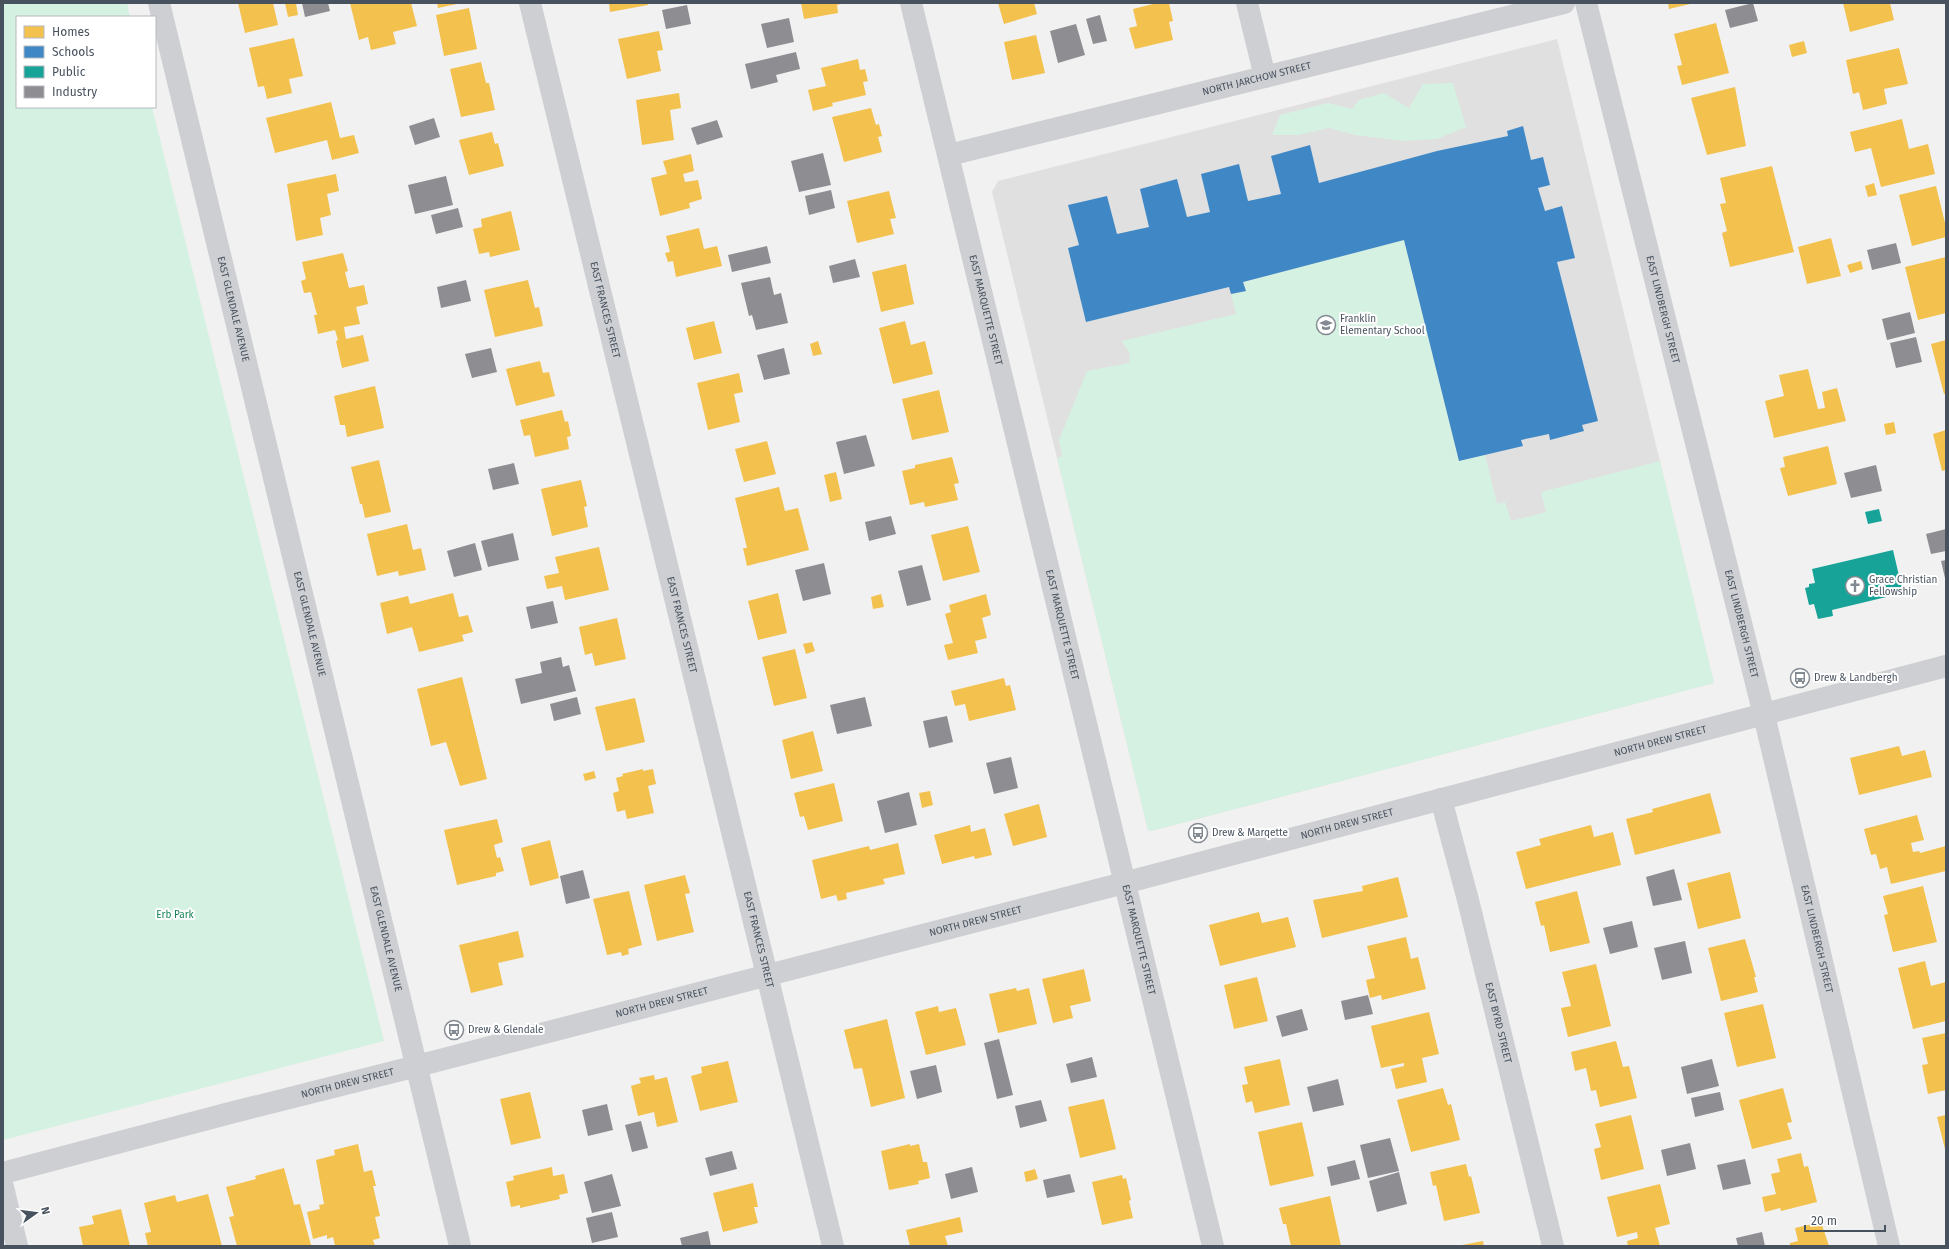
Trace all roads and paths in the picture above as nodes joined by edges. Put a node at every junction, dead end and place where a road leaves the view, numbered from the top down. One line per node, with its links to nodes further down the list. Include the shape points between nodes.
1 (159, 3): 14 (street, EAST GLENDALE AVENUE)
2 (530, 3): 13 (street, EAST FRANCES STREET)
3 (911, 3): 8 (street, EAST MARQUETTE STREET)
4 (1247, 3): 7 (street)
5 (1564, 3): 7 (street, NORTH JARCHOW STREET)
6 (1586, 3): 10 (street, EAST LINDBERGH STREET)
7 (1265, 77): 8 (street, NORTH JARCHOW STREET)
8 (949, 155): 12 (street, EAST MARQUETTE STREET, via 988,326)
9 (1946, 666): 10 (street, NORTH DREW STREET)
10 (1764, 715): 11 (street, NORTH DREW STREET); 22 (street, EAST LINDBERGH STREET)
11 (1441, 799): 12 (street, NORTH DREW STREET); 21 (street, EAST BYRD STREET)
12 (1124, 883): 13 (street, NORTH DREW STREET); 20 (street, EAST MARQUETTE STREET)
13 (766, 976): 14 (street, NORTH DREW STREET); 19 (street, EAST FRANCES STREET)
14 (417, 1066): 15 (street, NORTH DREW STREET); 18 (street, EAST GLENDALE AVENUE)
15 (3, 1173)
16 (3, 1187): 17 (street)
17 (17, 1246)
18 (460, 1246)
19 (833, 1246)
20 (1213, 1246)
21 (1553, 1246)
22 (1889, 1246)

